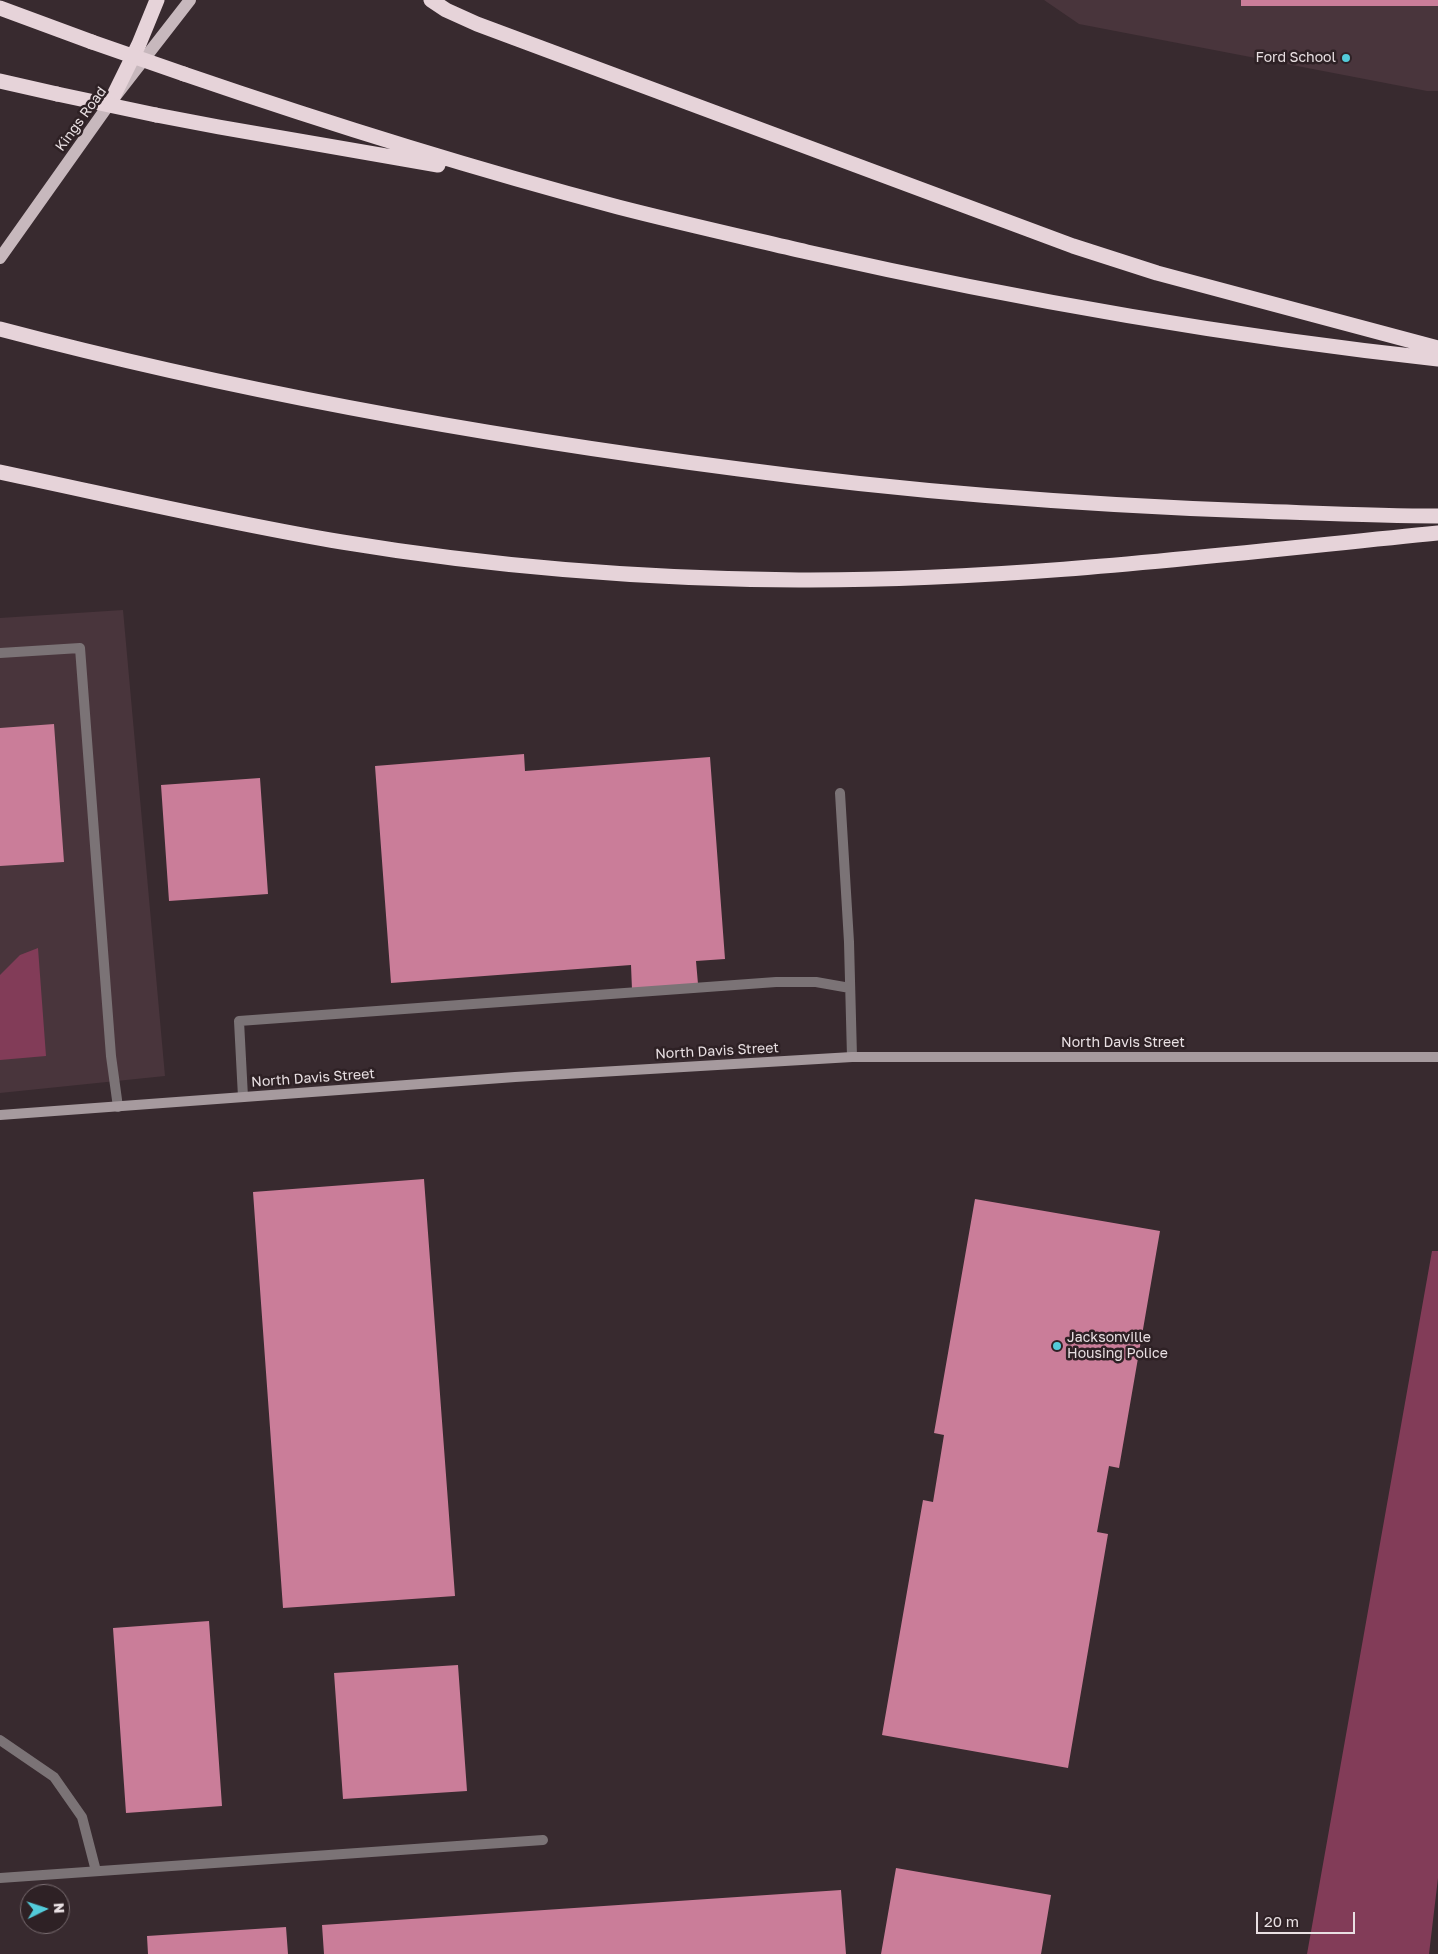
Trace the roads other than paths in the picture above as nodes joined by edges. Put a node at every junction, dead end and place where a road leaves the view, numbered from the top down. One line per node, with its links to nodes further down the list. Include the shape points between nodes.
1 (157, 0): 6 (highway)
2 (190, 0): 6 (main road, Kings Road)
3 (431, 0): 10 (highway, via 477,24 1073,246 1157,273)
4 (0, 8): 7 (highway, bridge, via 184,74)
5 (0, 81): 7 (highway, bridge, via 227,129)
6 (110, 103): 8 (main road, Kings Road)
7 (504, 176): 11 (highway, via 735,236 970,287 1088,310 1324,346)
8 (0, 258)
9 (0, 329): 13 (highway, via 225,382 454,428 818,480 1059,502)
10 (1438, 348)
11 (1438, 359)
12 (0, 472): 14 (highway, via 351,543 527,566 661,576 806,580 990,575)
13 (1438, 516)
14 (1438, 534)
15 (0, 653): 21 (lane, via 80,648)
16 (840, 793): 17 (lane)
17 (850, 988): 18 (lane); 20 (lane, via 816,982 776,982 239,1021)
18 (852, 1057): 19 (street, North Davis Street); 20 (street, North Davis Street, via 515,1076)
19 (1438, 1057)
20 (243, 1097): 21 (street, North Davis Street)
21 (118, 1107): 22 (street, North Davis Street)
22 (0, 1115)
23 (0, 1740): 25 (lane, via 54,1777 82,1816)
24 (543, 1840): 25 (lane)
25 (96, 1871): 26 (lane)
26 (0, 1878)

